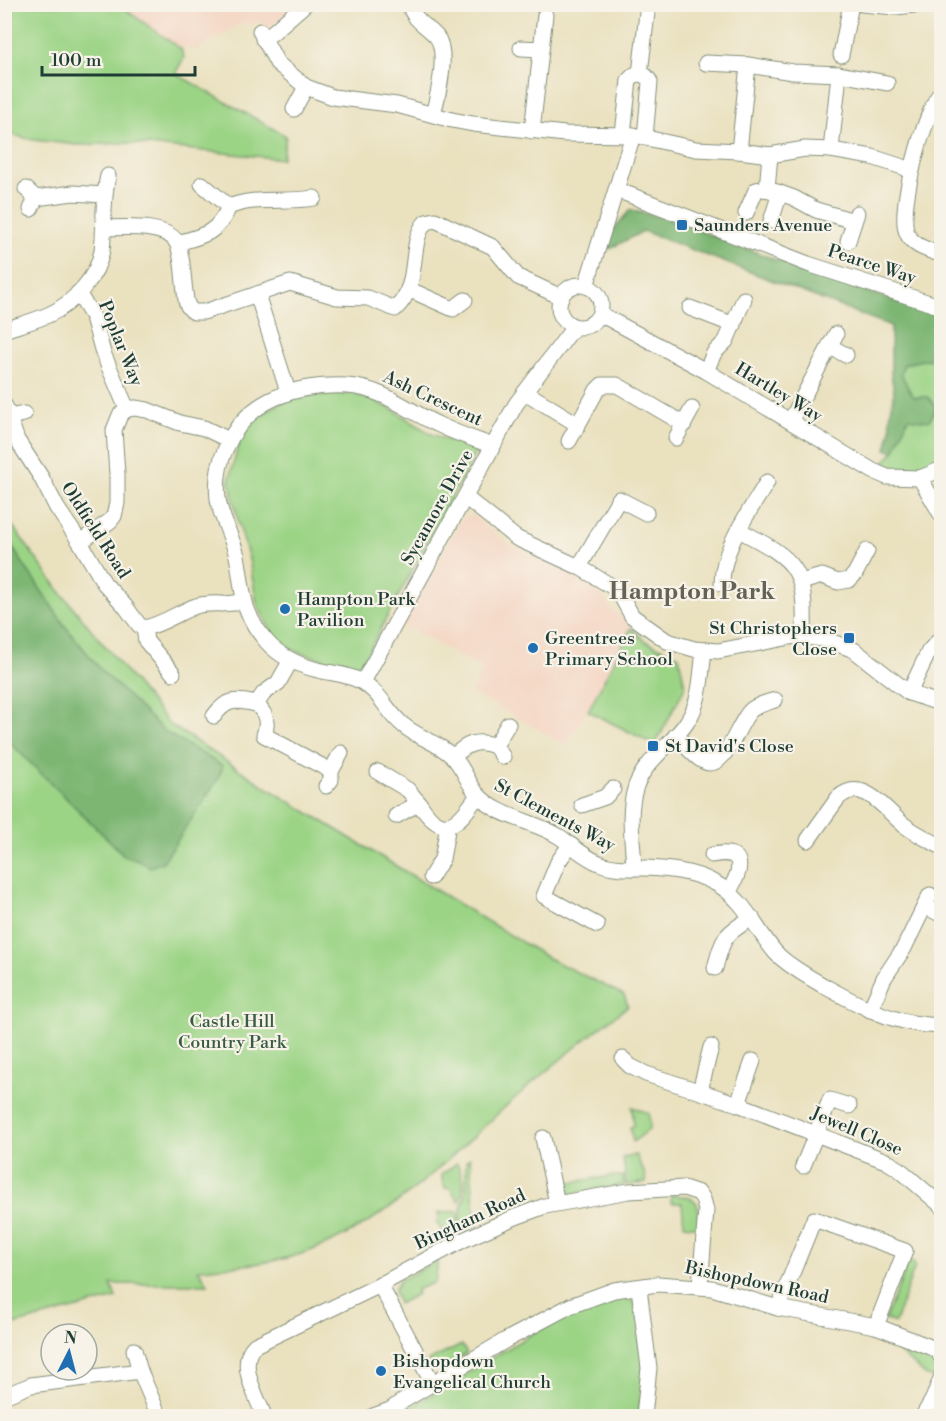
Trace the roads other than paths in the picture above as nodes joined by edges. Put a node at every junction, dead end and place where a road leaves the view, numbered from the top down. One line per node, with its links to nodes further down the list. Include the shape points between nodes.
1 (305, 4): 16 (street, via 272,33 261,35 277,63)
2 (409, 4): 19 (street, via 414,17 435,35 442,49)
3 (648, 4): 13 (street)
4 (851, 4): 10 (street)
5 (862, 4): 6 (street, via 896,8)
6 (925, 4)
7 (545, 15): 9 (street)
8 (521, 48): 9 (street)
9 (541, 49): 20 (street)
10 (841, 55)
11 (706, 63): 12 (street)
12 (748, 65): 14 (street); 23 (street)
13 (640, 74): 21 (street, via 629,80); 21 (street, via 650,82)
14 (839, 74): 15 (street); 22 (street)
15 (886, 82)
16 (306, 87): 18 (street); 19 (street, via 333,97)
17 (942, 91): 25 (street, via 935,97)
18 (294, 109)
19 (433, 114): 20 (street)
20 (532, 131): 21 (street)
21 (634, 135): 23 (street, via 696,149); 28 (street)
22 (831, 150): 24 (street, via 805,149); 25 (street, via 872,157)
23 (739, 151): 24 (street)
24 (770, 155): 29 (street)
25 (912, 170): 39 (street, via 905,218 907,234 918,246)
26 (108, 177): 30 (street)
27 (202, 184): 33 (street)
28 (616, 190): 40 (street); 46 (street, Pearce Way, via 817,267)
29 (773, 191): 34 (street, via 754,192); 35 (street); 37 (street, via 816,210 855,217)
30 (104, 195): 31 (street, via 73,193); 36 (street)
31 (31, 198)
32 (314, 198): 33 (street, via 247,202)
33 (229, 207): 38 (street, via 215,229)
34 (746, 213)
35 (771, 221)
36 (104, 228): 38 (street, via 151,229 167,234); 42 (street, via 97,268)
37 (848, 241)
38 (177, 243): 43 (street, via 186,303 191,310 204,312)
39 (942, 255)
40 (586, 286): 44 (street, via 569,288); 49 (street, via 600,297)
41 (408, 289): 43 (street, via 395,309 368,298 337,297 294,283); 44 (street, via 420,231 426,222 435,220 493,247 519,278); 48 (street)
42 (78, 293): 52 (street, via 47,315); 57 (street, Poplar Way, via 93,316 103,353)
43 (257, 294): 55 (street)
44 (561, 297): 51 (street, via 562,317)
45 (744, 299): 50 (street)
46 (942, 307)
47 (690, 308): 50 (street)
48 (457, 310)
49 (600, 314): 51 (street, via 590,326); 54 (street, Hartley Way)
50 (734, 325): 54 (street)
51 (574, 327): 56 (street, Sycamore Drive)
52 (4, 330)
53 (846, 355): 61 (street, via 832,340)
54 (706, 370): 61 (street, Hartley Way)
55 (288, 392): 65 (street, Ash Crescent, via 252,411); 67 (street, Ash Crescent, via 332,386 365,388 436,424)
56 (525, 392): 62 (street); 67 (street, Sycamore Drive)
57 (127, 409): 65 (street, Poplar Way, via 147,410); 75 (street, via 114,430 117,508 111,521)
58 (692, 409): 63 (street)
59 (7, 412): 60 (street, Oldfield Road); 75 (street, Oldfield Road, via 19,445)
60 (24, 414)
61 (791, 420): 69 (street, Hartley Way, via 887,477)
62 (577, 424): 63 (street, via 597,390 607,384 617,385); 66 (street)
63 (684, 424): 64 (street)
64 (676, 438)
65 (229, 440): 80 (street, Ash Crescent, via 219,469 218,498 236,552)
66 (569, 441)
67 (493, 446): 71 (street, Sycamore Drive)
68 (942, 469): 69 (street, Hartley Way)
69 (920, 478): 73 (street)
70 (767, 482): 74 (street)
71 (465, 497): 77 (street, via 516,538); 87 (street, Sycamore Drive)
72 (646, 513): 77 (street, via 619,499)
73 (942, 516)
74 (739, 530): 78 (street, via 782,554); 79 (street, via 725,559)
75 (81, 542): 81 (street, Oldfield Road, via 104,583)
76 (867, 552): 78 (street, via 849,580 838,582 822,576)
77 (579, 567): 84 (street, via 618,591 633,616 654,634 675,644)
78 (801, 582): 82 (street)
79 (722, 584)
80 (243, 601): 81 (street, via 199,605); 85 (street, Ash Crescent, via 267,642)
81 (144, 628): 86 (street, Oldfield Road, via 146,641)
82 (804, 636): 84 (street, via 733,649); 88 (street, via 834,641 854,650)
83 (942, 637): 88 (street, via 929,651)
84 (704, 650): 94 (street, via 696,703)
85 (291, 660): 87 (street, Ash Crescent); 90 (street, via 278,683)
86 (173, 673)
87 (363, 682): 96 (street, St Clements Way, via 404,726)
88 (909, 693): 91 (street)
89 (775, 700): 94 (street, via 748,712 717,762 700,760)
90 (256, 704): 92 (street, via 228,702); 95 (street, via 267,718 261,740 328,779)
91 (942, 704)
92 (214, 716)
93 (508, 724): 96 (street, via 499,752 487,743 472,743)
94 (676, 735): 98 (street, via 642,773)
95 (341, 753)
96 (453, 757): 99 (street, St Clements Way)
97 (378, 772): 100 (street, via 408,790)
98 (634, 794): 101 (street, via 607,786 605,797); 108 (street)
99 (478, 795): 103 (street, via 461,819); 105 (street, St Clements Way, via 490,805)
100 (418, 803): 102 (street); 103 (street, via 434,821)
101 (582, 805)
102 (396, 816)
103 (448, 825): 109 (street, via 442,859)
104 (808, 840): 106 (street, via 838,798 855,790 867,792 910,830)
105 (570, 845): 108 (street, St Clements Way, via 602,865); 113 (street, via 558,862 542,901)
106 (942, 847)
107 (712, 855): 110 (street, via 728,855 738,862 739,871)
108 (634, 868): 110 (street, St Clements Way, via 684,872 711,880)
109 (432, 878)
110 (729, 891): 112 (street, St Clements Way)
111 (942, 915): 115 (street, via 928,901)
112 (752, 918): 114 (street, via 725,938); 115 (street, St Clements Way, via 787,963)
113 (597, 925)
114 (715, 968)
115 (870, 1010): 116 (street, St Clements Way, via 896,1020)
116 (942, 1026)
117 (711, 1047): 120 (street)
118 (622, 1060): 120 (street, Jewell Close, via 646,1074)
119 (753, 1061): 121 (street)
120 (700, 1091): 121 (street, Jewell Close)
121 (738, 1104): 123 (street, Jewell Close)
122 (849, 1106): 123 (street, via 830,1100)
123 (815, 1134): 125 (street); 127 (street, Jewell Close, via 893,1165)
124 (543, 1138): 126 (street)
125 (803, 1166)
126 (557, 1203): 128 (street, Bingham Road, via 480,1232); 129 (street, Bingham Road, via 657,1189 684,1188 699,1193 706,1214)
127 (942, 1206)
128 (380, 1285): 137 (street); 141 (street, Bingham Road, via 252,1348 247,1370)
129 (700, 1286): 130 (street, Bishopdown Road, via 658,1284); 131 (street, Bishopdown Road)
130 (639, 1288): 137 (street, Bishopdown Road, via 614,1290 570,1306); 143 (street, via 649,1368)
131 (778, 1308): 132 (street, Bishopdown Road); 132 (street, via 814,1219 905,1251)
132 (876, 1326): 134 (street, Bishopdown Road, via 930,1347)
133 (134, 1350): 135 (street)
134 (942, 1358)
135 (140, 1371): 138 (street, via 31,1385); 140 (street)
136 (942, 1376): 144 (street)
137 (433, 1384): 139 (street, Bishopdown Road, via 401,1402)
138 (4, 1396)
139 (392, 1413): 142 (street, Bishopdown Road)
140 (159, 1416)
141 (264, 1416)
142 (373, 1416)
143 (644, 1416)
144 (923, 1416)

